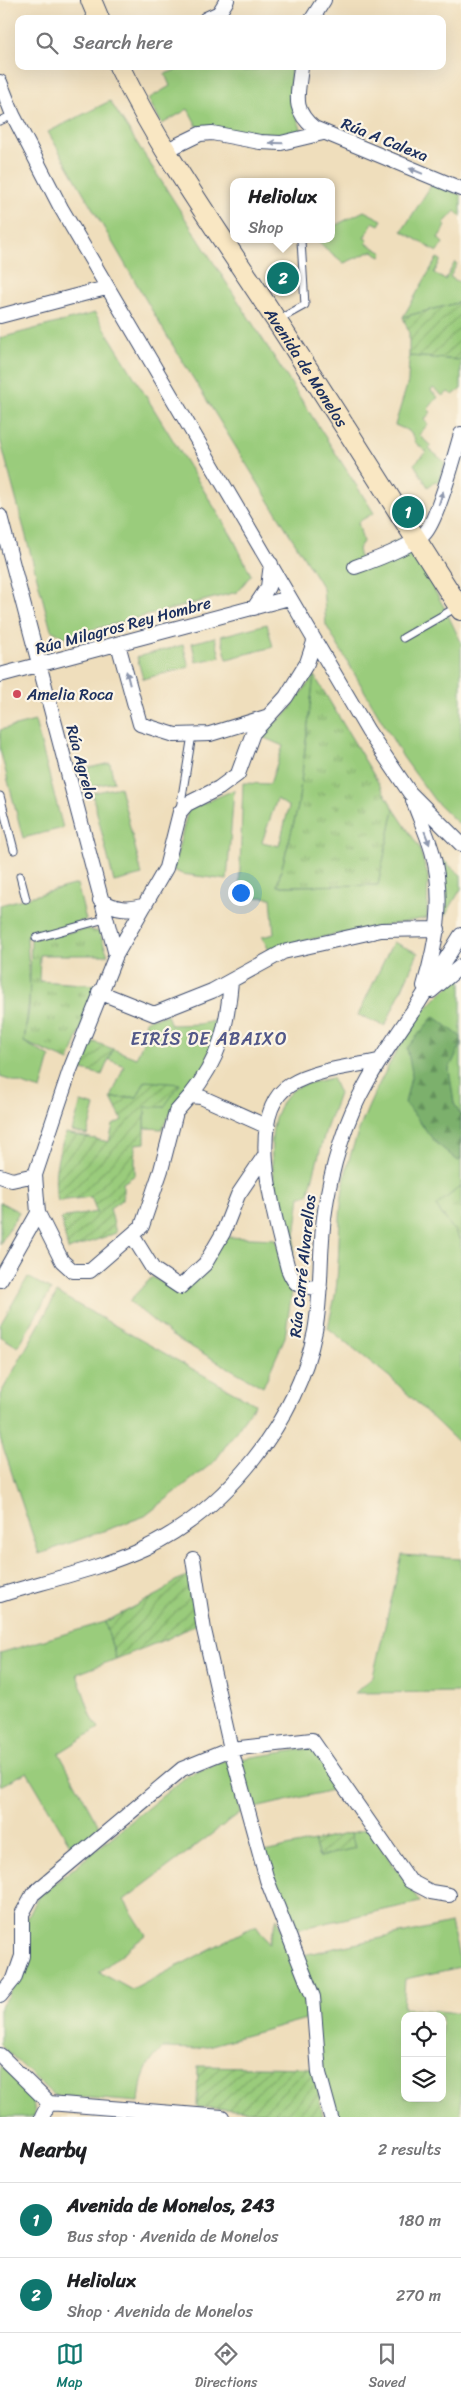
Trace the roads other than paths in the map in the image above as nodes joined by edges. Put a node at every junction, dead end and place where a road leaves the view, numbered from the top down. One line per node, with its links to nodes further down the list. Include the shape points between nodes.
1 (90, 0): 4 (street)
2 (227, 0): 5 (street)
3 (324, 0): 6 (street)
4 (97, 15)
5 (224, 15)
6 (315, 15)
7 (122, 70): 13 (street, Avenida de Monelos)
8 (300, 70): 12 (street, Rúa A Calexa, via 297,95 299,110 305,120)
9 (0, 82): 10 (street)
10 (13, 115): 11 (lane); 16 (street)
11 (0, 121)
12 (323, 133): 13 (street, Rúa A Calexa, one-way to 13, via 281,143 200,134); 14 (street, Rúa A Calexa, one-way to 12)
13 (165, 151): 18 (street, Avenida de Monelos)
14 (461, 189)
15 (301, 243): 18 (lane, via 305,305)
16 (106, 288): 17 (street); 22 (street)
17 (0, 316)
18 (277, 320): 21 (street, Avenida de Monelos)
19 (461, 434): 21 (street, one-way to 19, via 424,534 438,506)
20 (0, 516): 30 (street, Rúa Agrelo)
21 (417, 538): 23 (street); 26 (street, Avenida de Monelos)
22 (270, 564): 24 (street); 25 (street, via 268,587)
23 (355, 567)
24 (289, 598): 25 (street, Rúa Milagros Rey Hombre); 28 (street)
25 (254, 608): 29 (street, Rúa Milagros Rey Hombre)
26 (460, 608): 27 (lane)
27 (404, 638)
28 (314, 642): 32 (street, via 298,679); 34 (street)
29 (118, 644): 30 (street, Rúa Milagros Rey Hombre); 33 (street, one-way to 29, via 175,735 140,724)
30 (39, 665): 31 (street, Rúa Milagros Rey Hombre); 41 (street, Rúa Agrelo)
31 (0, 675)
32 (267, 717): 33 (street, via 210,734); 36 (street, via 253,732 238,774 187,804)
33 (192, 735): 36 (lane)
34 (410, 793): 37 (street); 44 (street, Rúa Carré Alvarellos, one-way to 44, via 436,869)
35 (0, 796): 38 (lane)
36 (180, 812): 42 (street, via 166,868)
37 (461, 844)
38 (14, 850)
39 (20, 876): 40 (lane)
40 (26, 899)
41 (100, 900): 42 (street, via 119,909); 43 (street, Rúa Agrelo)
42 (145, 905): 47 (street)
43 (105, 919): 46 (lane); 47 (street, Rúa Agrelo)
44 (438, 929): 49 (street, via 382,930 284,952); 51 (street, Rúa Carré Alvarellos)
45 (461, 935): 51 (street, Rúa Carré Alvarellos)
46 (36, 938)
47 (116, 955): 50 (street)
48 (461, 966): 51 (street)
49 (231, 981): 50 (street, via 212,992 154,1014); 53 (street, via 225,1027 216,1057)
50 (100, 992): 56 (street)
51 (419, 1001): 52 (street, Rúa Carré Alvarellos)
52 (378, 1061): 54 (street, via 312,1076 290,1085 274,1098); 61 (street, Rúa Carré Alvarellos, via 353,1107 332,1173 323,1220)
53 (190, 1096): 54 (street, via 201,1097); 59 (street, via 176,1112 142,1226)
54 (268, 1127): 55 (street)
55 (266, 1153): 59 (street, via 238,1195 223,1233 205,1264 180,1287 153,1269); 61 (street, via 265,1168 275,1219 293,1282 298,1286)
56 (35, 1175): 57 (street, via 12,1180); 58 (street)
57 (0, 1176)
58 (38, 1213): 59 (street, via 62,1261 73,1271 90,1271); 60 (street)
59 (132, 1235)
60 (0, 1280)
61 (320, 1288): 63 (street, Rúa Carré Alvarellos, via 310,1349 287,1407 268,1439 227,1488 194,1518 147,1547 96,1567)
62 (193, 1559): 64 (street, via 204,1630)
63 (0, 1595)
64 (231, 1749): 65 (street, via 312,1740 410,1880 431,1892); 66 (street, via 182,1769 33,1894 22,1914 22,1956 14,1979); 71 (street, via 267,1880 313,1997 318,2073)
65 (449, 1895)
66 (0, 1996)
67 (0, 2055): 68 (street)
68 (49, 2103): 69 (street); 70 (street)
69 (42, 2117)
70 (222, 2117)
71 (331, 2117)

